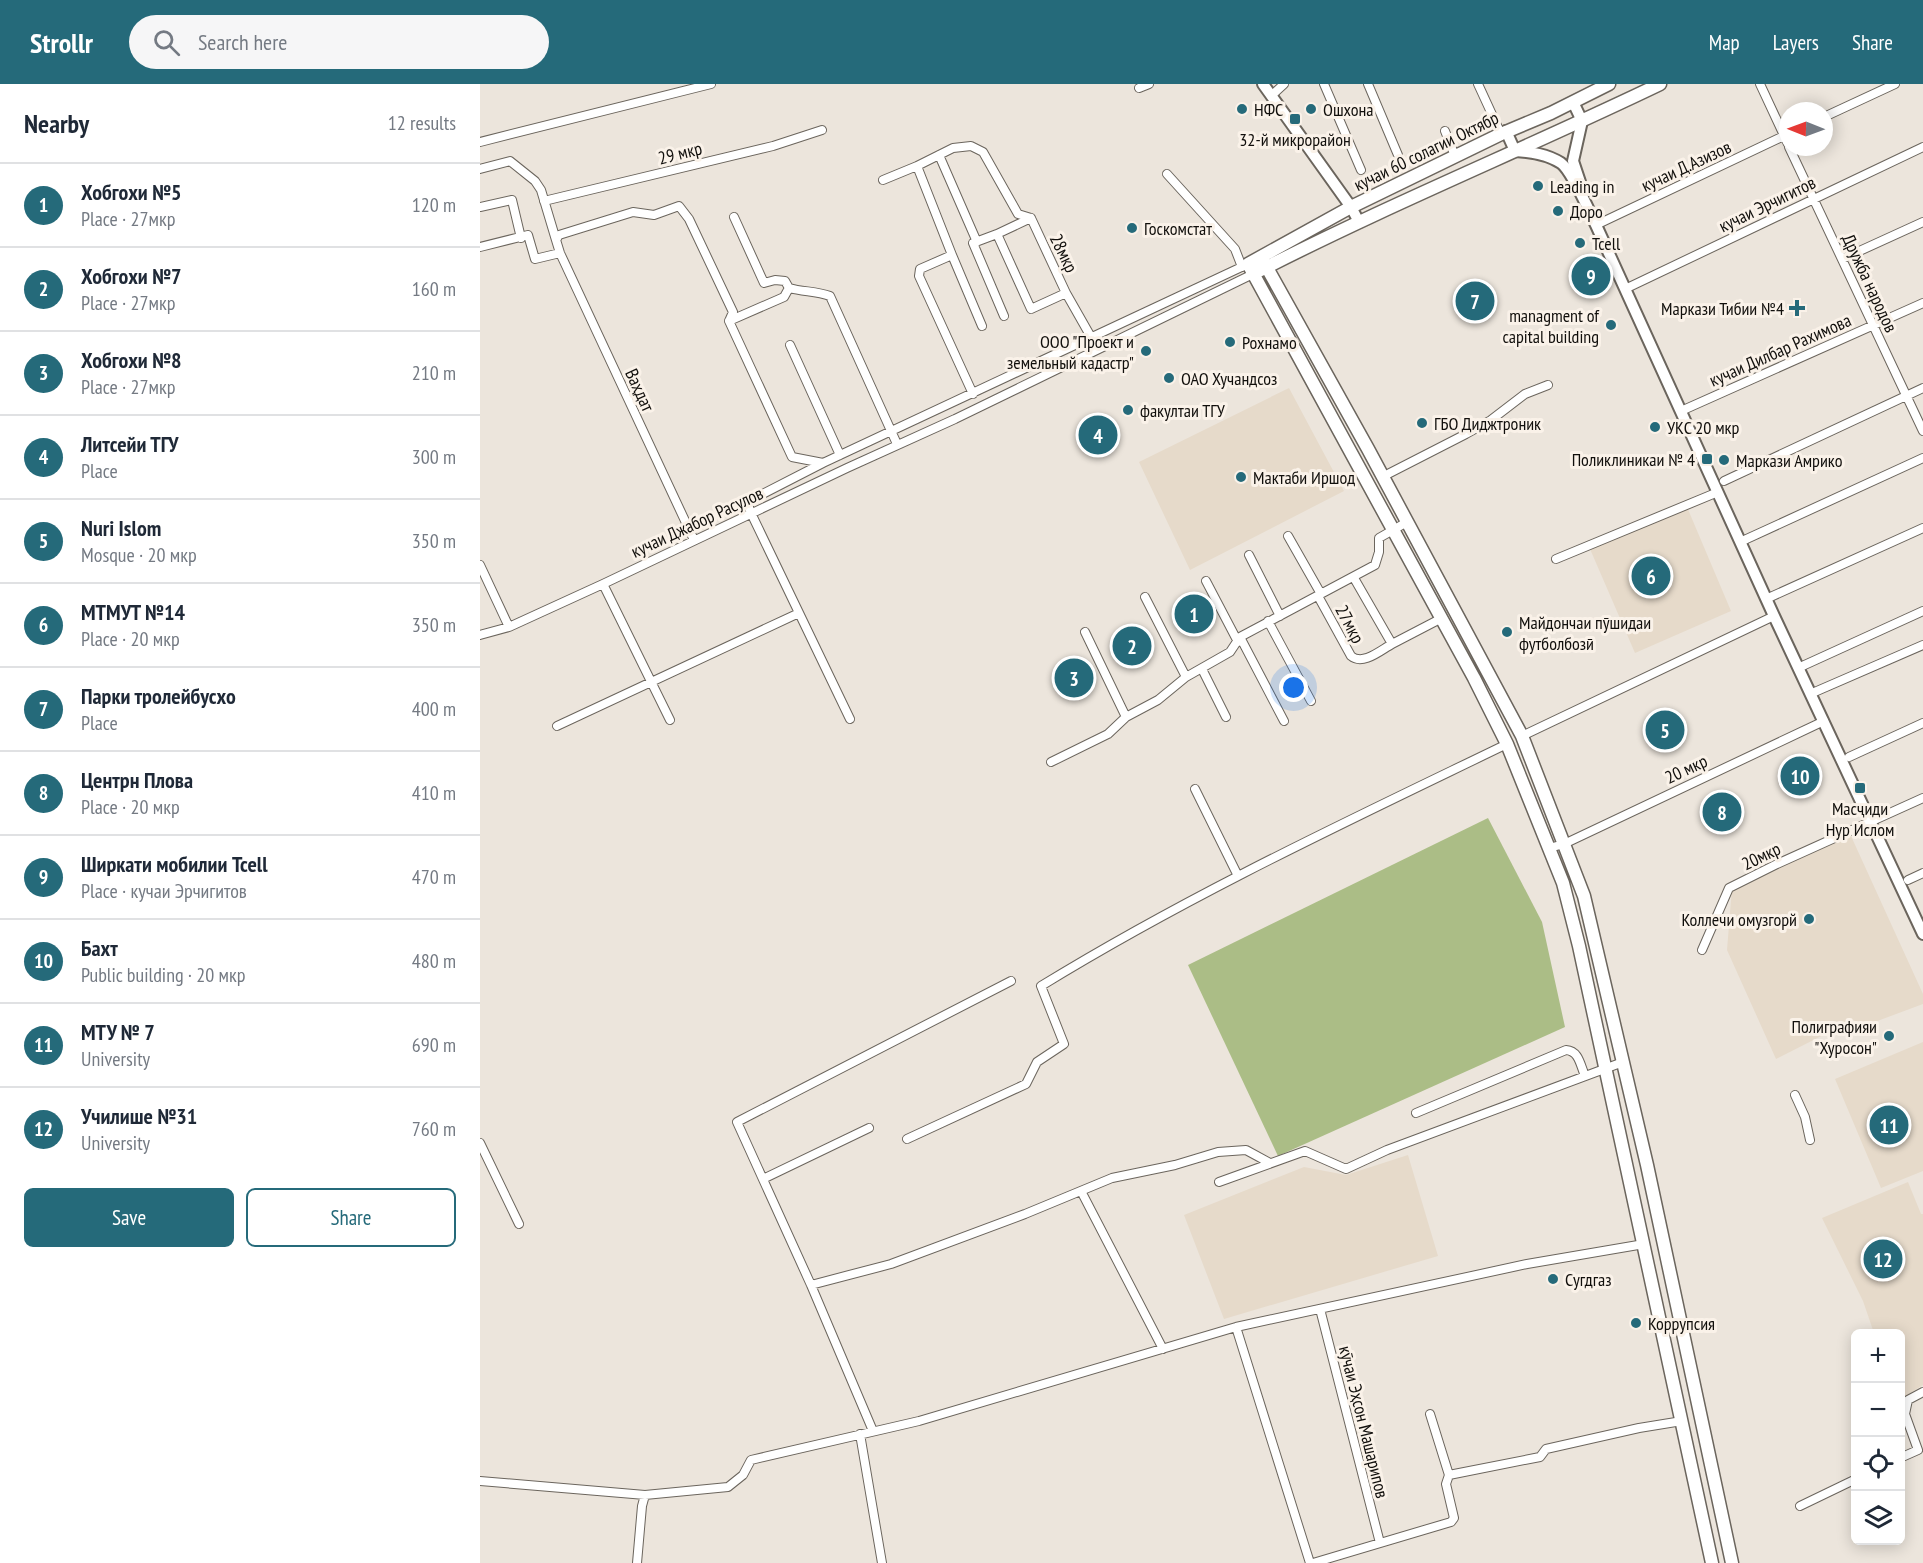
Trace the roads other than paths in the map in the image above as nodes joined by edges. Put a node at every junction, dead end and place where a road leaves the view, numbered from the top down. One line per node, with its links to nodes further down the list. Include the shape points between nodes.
1 (711, 84): 22 (street)
2 (1149, 84): 12 (street)
3 (1263, 84): 13 (main road)
4 (1284, 84): 13 (street)
5 (1324, 84): 31 (street)
6 (1368, 84): 26 (street)
7 (1478, 84): 19 (street)
8 (1610, 84): 14 (highway, кучаи 60 солагии Октябр)
9 (1660, 84): 16 (highway)
10 (1760, 84): 17 (street, Дружба народов)
11 (1895, 84): 15 (street)
12 (1139, 88)
13 (1271, 96): 37 (main road)
14 (1574, 102): 16 (main road); 19 (highway, кучаи 60 солагии Октябр)
15 (1833, 113)
16 (1582, 121): 24 (highway); 42 (main road, via 1573,161)
17 (1779, 121)
18 (822, 130): 35 (street, 29 мкр, via 773,146)
19 (1501, 130): 24 (main road); 27 (highway, кучаи 60 солагии Октябр)
20 (1445, 131): 27 (street)
21 (1779, 138): 42 (street, кучаи Д.Азизов)
22 (480, 142)
23 (1923, 147): 34 (street, кучаи Эрчигитов)
24 (1515, 151): 40 (highway); 42 (main road, via 1535,153 1567,168)
25 (939, 155): 29 (street, 28мкр); 39 (street, 28мкр, via 971,146 983,152 1018,214); 46 (street)
26 (1398, 155)
27 (1455, 156): 37 (highway, кучаи 60 солагии Октябр)
28 (1794, 156): 34 (street, Дружба народов)
29 (917, 166): 33 (street, 28мкр); 49 (street)
30 (480, 169): 35 (street, via 510,161 535,181)
31 (1361, 170)
32 (1167, 174): 52 (street)
33 (883, 180)
34 (1813, 198): 50 (street, Дружба народов); 54 (street, кучаи Эрчигитов)
35 (544, 201): 45 (street)
36 (480, 207): 44 (street, via 512,200)
37 (1352, 207): 40 (main road); 51 (highway, кучаи 60 солагии Октябр)
38 (734, 217): 53 (street, via 764,283 785,281)
39 (1030, 218): 43 (street); 55 (street, 28мкр)
40 (1359, 222): 51 (highway)
41 (1923, 222): 50 (street)
42 (1596, 225): 54 (main road)
43 (997, 234): 46 (street); 55 (street, 28мкр, via 1030,309)
44 (521, 237): 47 (street); 48 (street, via 528,235 535,259)
45 (556, 240): 48 (street); 61 (street, via 563,233 633,212 654,215 679,206 689,219 733,312)
46 (977, 242): 59 (street, via 973,243)
47 (480, 247)
48 (560, 253): 86 (street, Ваҳдат)
49 (952, 255): 63 (street); 69 (street, via 920,269 919,276)
50 (1842, 259): 62 (street, Дружба народов)
51 (1264, 262): 52 (highway); 78 (highway)
52 (1248, 268): 56 (street); 58 (street, кучаи Джабор Расулов); 84 (highway)
53 (789, 288): 61 (street, via 784,297); 73 (street, via 830,296)
54 (1626, 289): 71 (main road)
55 (1066, 293): 65 (street)
56 (1173, 298): 58 (street); 60 (street)
57 (1923, 303): 62 (street, кучаи Дилбар Рахимова)
58 (1179, 311): 64 (street, кучаи Джабор Расулов)
59 (1004, 316)
60 (1134, 316): 64 (street); 65 (street)
61 (729, 321): 77 (street, via 792,457)
62 (1873, 325): 70 (street, Дружба народов); 71 (street, кучаи Дилбар Рахимова)
63 (982, 326)
64 (1139, 329): 74 (street, кучаи Джабор Расулов)
65 (1091, 337): 69 (street)
66 (790, 345): 75 (street)
67 (1548, 385): 78 (street, via 1525,394 1491,420)
68 (1923, 387): 70 (street)
69 (973, 394): 73 (street)
70 (1906, 395): 72 (street, Дружба народов); 79 (street)
71 (1681, 411): 80 (main road)
72 (1923, 431)
73 (891, 432): 74 (street); 75 (street)
74 (897, 444): 81 (street, кучаи Джабор Расулов)
75 (840, 455): 77 (street)
76 (1923, 458): 87 (street)
77 (823, 463): 81 (street, via 747,502)
78 (1382, 477): 82 (highway)
79 (1724, 481)
80 (1715, 494): 87 (main road); 89 (street)
81 (750, 513): 86 (street, кучаи Джабор Расулов); 98 (street)
82 (1407, 522): 84 (street); 123 (highway)
83 (1923, 528): 96 (street)
84 (1392, 529): 91 (street, 27мкр, via 1379,538 1375,565); 101 (highway)
85 (1288, 536): 94 (street, 27мкр)
86 (694, 540): 93 (street, кучаи Джабор Расулов)
87 (1740, 542): 96 (main road)
88 (1249, 555): 99 (street)
89 (1556, 559)
90 (480, 565): 103 (street)
91 (1354, 578): 94 (street, 27мкр); 107 (street, 27мкр)
92 (1206, 581): 106 (street)
93 (603, 584): 103 (street, кучаи Джабор Расулов); 112 (street)
94 (1320, 595): 99 (street, 27мкр); 107 (street, 27мкр, via 1355,660 1364,660)
95 (1145, 597): 111 (street)
96 (1766, 599): 100 (main road)
97 (1923, 610): 109 (street)
98 (799, 613): 112 (street); 117 (street)
99 (1280, 616): 102 (street, 27мкр)
100 (1774, 616): 109 (main road); 123 (street)
101 (1442, 618): 107 (street, 27мкр); 124 (highway)
102 (1268, 621): 106 (street, 27мкр); 114 (street)
103 (509, 627): 105 (street, кучаи Джабор Расулов)
104 (1085, 632): 115 (street)
105 (480, 635)
106 (1239, 639): 110 (street, 27мкр, via 1230,652); 119 (street)
107 (1392, 644)
108 (1923, 645): 113 (street)
109 (1798, 668): 113 (main road)
110 (1202, 669): 111 (street, 27мкр); 116 (street)
111 (1186, 677): 115 (street, 27мкр, via 1158,700)
112 (652, 681): 118 (street); 122 (street)
113 (1810, 694): 120 (main road)
114 (1311, 701)
115 (1126, 717): 126 (street, 27мкр, via 1108,734)
116 (1226, 717)
117 (850, 719)
118 (670, 720)
119 (1284, 721)
120 (1822, 722): 129 (main road); 130 (street, 20 мкр)
121 (1923, 723): 125 (street)
122 (557, 726)
123 (1522, 736): 130 (highway)
124 (1508, 744): 131 (highway); 133 (street)
125 (1849, 757)
126 (1051, 762)
127 (1195, 789): 133 (street)
128 (1923, 798): 129 (street, 20мкр)
129 (1873, 821): 135 (main road); 136 (street, 20мкр, via 1729,888)
130 (1564, 844): 131 (street, 20 мкр); 138 (highway, via 1584,896)
131 (1549, 848): 139 (highway, via 1566,893)
132 (1923, 873): 134 (street)
133 (1238, 876): 144 (street, via 1151,921 1041,986 1065,1044 1037,1062 1026,1084)
134 (1908, 880)
135 (1923, 934)
136 (1702, 950)
137 (1011, 981): 148 (street, via 737,1122)
138 (1623, 1062): 139 (street); 151 (highway)
139 (1606, 1068): 140 (street); 153 (highway)
140 (1585, 1076): 142 (street, via 1577,1054 1566,1050); 147 (street, via 1346,1169 1305,1151)
141 (1796, 1095): 145 (street)
142 (1416, 1113)
143 (869, 1128): 148 (street)
144 (908, 1138)
145 (1810, 1140)
146 (480, 1143): 152 (street)
147 (1270, 1163): 149 (street); 150 (street, via 1246,1150 1218,1152 1112,1178)
148 (763, 1179): 156 (street)
149 (1218, 1182)
150 (1081, 1191): 156 (street, via 891,1264); 159 (street)
151 (1659, 1223): 153 (highway, via 1651,1233); 154 (highway)
152 (519, 1224)
153 (1640, 1228): 155 (highway)
154 (1663, 1241): 155 (highway, via 1650,1237); 167 (highway)
155 (1644, 1244): 157 (street, via 1527,1264); 162 (highway)
156 (811, 1285): 163 (street)
157 (1320, 1309): 158 (street); 173 (street, кӯчаи Эҳсон Машарипов)
158 (1236, 1327): 159 (street); 176 (street)
159 (1163, 1348): 163 (street, via 919,1421)
160 (1923, 1392): 165 (street, via 1908,1400 1905,1414 1918,1450)
161 (1431, 1414): 166 (street)
162 (1682, 1421): 166 (street, via 1546,1449 1540,1457); 170 (highway)
163 (873, 1431): 164 (street)
164 (860, 1434): 171 (street, via 751,1460 743,1475 728,1487); 175 (street)
165 (1905, 1456)
166 (1449, 1475): 173 (street, via 1446,1484 1454,1518 1451,1521)
167 (1714, 1479): 170 (highway); 178 (highway)
168 (480, 1481): 171 (street)
169 (1851, 1481): 172 (street)
170 (1696, 1484): 177 (highway)
171 (645, 1495): 174 (street)
172 (1800, 1506)
173 (1380, 1543): 176 (street)
174 (637, 1563)
175 (882, 1563)
176 (1312, 1563)
177 (1713, 1563)
178 (1732, 1563)

